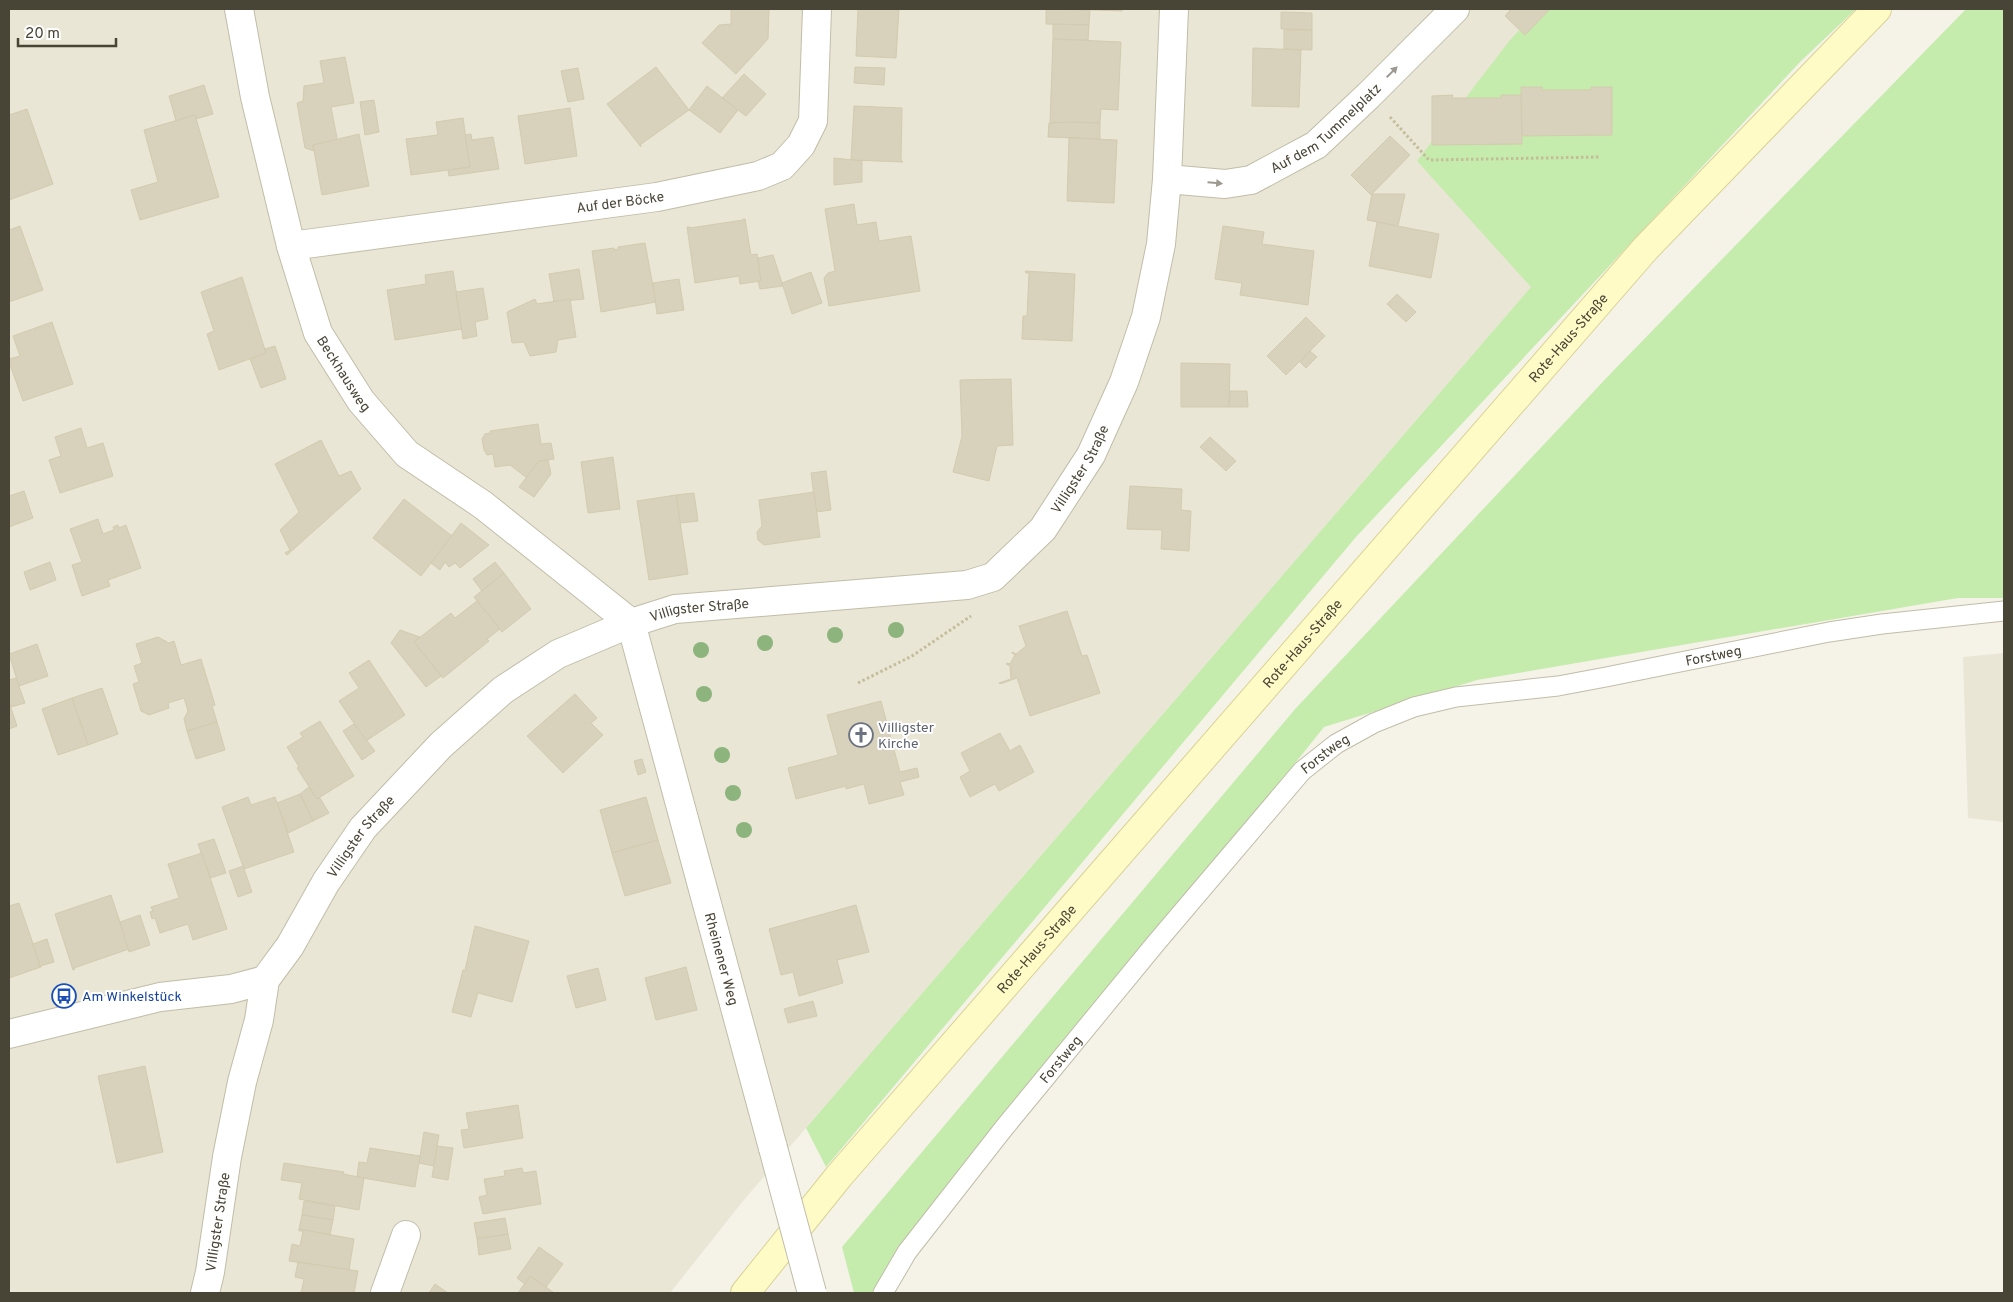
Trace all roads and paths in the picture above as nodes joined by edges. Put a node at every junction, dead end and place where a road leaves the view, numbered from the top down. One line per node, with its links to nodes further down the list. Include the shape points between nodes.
1 (239, 9): 9 (street, Beckhausweg, via 255,97)
2 (817, 9): 9 (street, Auf der Böcke, via 812,121 801,145 782,166 758,176 656,197)
3 (1174, 9): 8 (street, Villigster Straße)
4 (1456, 9): 6 (street, Auf dem Tummelplatz, one-way to 4)
5 (1877, 9): 19 (main road, Rote-Haus-Straße, via 1646,248 839,1176)
6 (1369, 96): 7 (path, via 1429,160); 8 (street, Auf dem Tummelplatz, one-way to 6, via 1225,184 1251,180 1316,144)
7 (1600, 156)
8 (1167, 179): 12 (street, Villigster Straße, via 1161,244 1146,317 1124,382 1091,455 1044,529 993,577 967,585 675,610)
9 (291, 246): 12 (street, Beckhausweg, via 318,333 361,401 407,454 483,505)
10 (2004, 612): 21 (lane, Forstweg, via 1829,632 1606,678 1456,697 1414,707 1374,723 1336,744 1302,771 1156,942 919,1237)
11 (974, 614): 13 (path, via 912,656)
12 (631, 623): 14 (street, Villigster Straße, via 558,654 502,690 440,745 363,828 326,882 290,946); 20 (street, Rheinener Weg, bridge)
13 (858, 684)
14 (264, 980): 15 (street, via 231,989 160,996); 17 (street, Villigster Straße, via 259,1020 226,1157)
15 (9, 1034)
16 (406, 1235): 18 (street)
17 (205, 1293)
18 (386, 1293)
19 (745, 1293)
20 (812, 1293)
21 (883, 1293)

